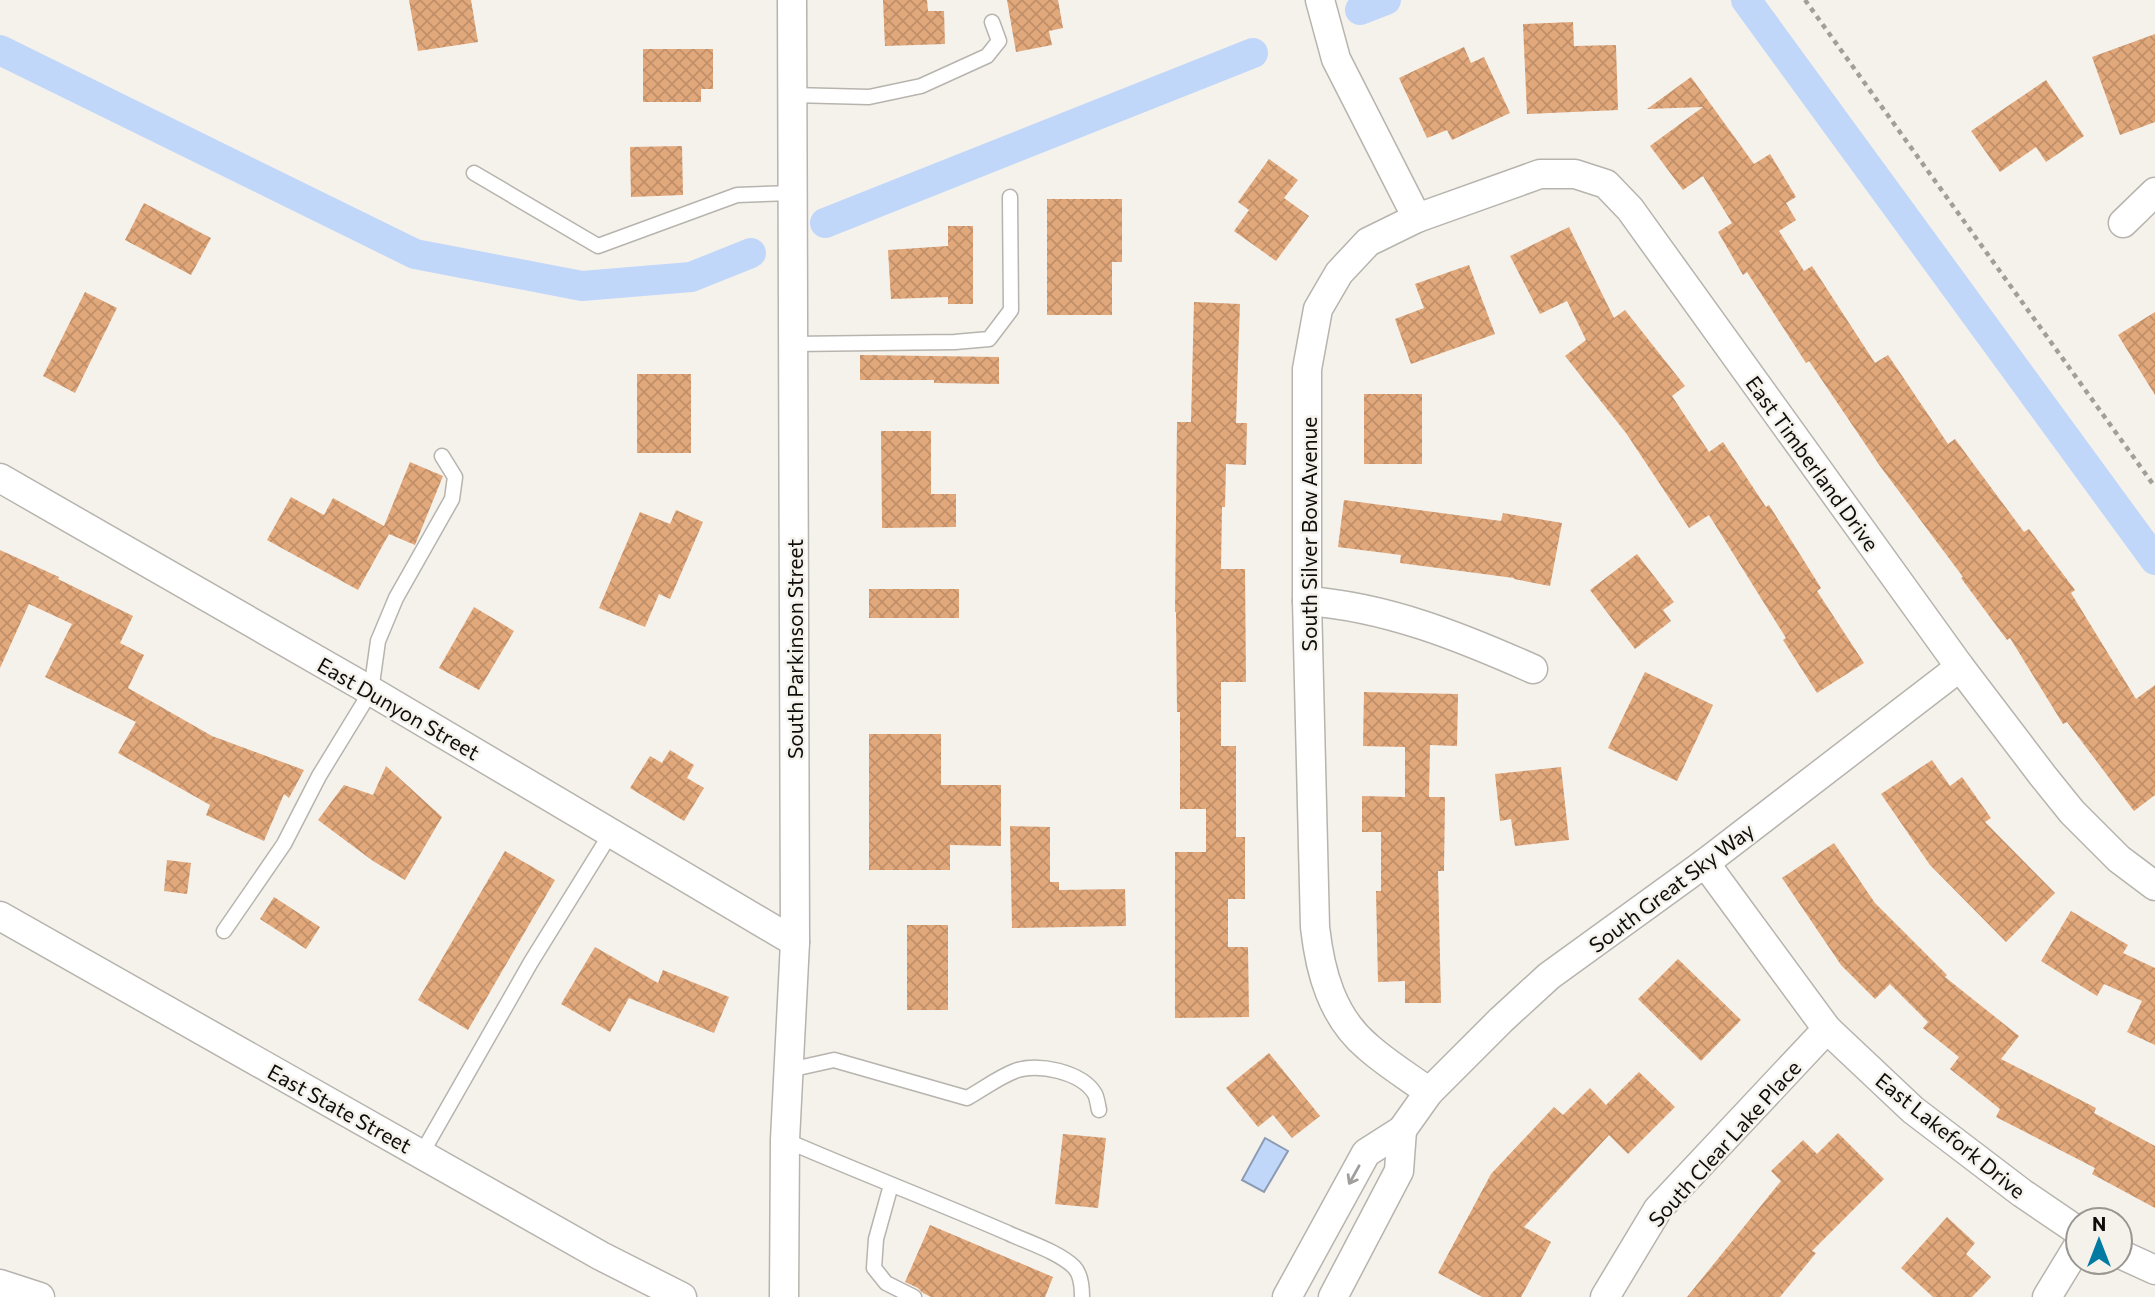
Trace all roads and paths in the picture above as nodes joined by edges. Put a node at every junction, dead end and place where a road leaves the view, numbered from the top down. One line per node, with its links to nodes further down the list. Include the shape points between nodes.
1 (792, 0): 5 (street, South Parkinson Street)
2 (1321, 0): 10 (street, via 1336,59)
3 (1805, 0): 15 (path)
4 (992, 22): 5 (lane, via 999,41 987,57 921,86 869,97)
5 (792, 95): 7 (street, South Parkinson Street)
6 (474, 173): 7 (lane, via 598,246 737,195)
7 (793, 192): 12 (street, South Parkinson Street)
8 (2155, 192): 11 (street)
9 (1010, 197): 12 (lane, via 1011,310 989,340)
10 (1417, 218): 16 (street, South Silver Bow Avenue, via 1368,242 1339,273 1318,309 1307,369); 17 (street, East Timberland Drive, via 1540,174 1575,174 1606,184 1630,209)
11 (2123, 223)
12 (793, 344): 25 (street, South Parkinson Street)
13 (442, 456): 19 (lane, via 455,477 452,499 396,598 378,641)
14 (0, 478): 19 (street, East Dunyon Street)
15 (2155, 487)
16 (1307, 601): 18 (street, via 1347,604 1411,621); 28 (street, South Silver Bow Avenue, via 1318,961 1328,992 1345,1021 1367,1046)
17 (1960, 667): 21 (street, South Great Sky Way); 22 (street, East Timberland Drive, via 2071,812 2119,859)
18 (1534, 669)
19 (371, 691): 20 (street, East Dunyon Street); 24 (lane, via 284,844)
20 (611, 833): 25 (street, East Dunyon Street); 32 (lane)
21 (1705, 863): 26 (street, East Lakefork Drive); 28 (street, South Great Sky Way, via 1549,976)
22 (2155, 886)
23 (0, 916): 32 (street, East State Street)
24 (224, 931)
25 (795, 942): 27 (street, South Parkinson Street)
26 (1827, 1029): 34 (street, East Lakefork Drive, via 1913,1110); 46 (street, South Clear Lake Place, via 1658,1209)
27 (789, 1070): 29 (lane, via 834,1060 967,1098 1016,1070 1037,1067 1081,1081 1095,1094); 31 (street, South Parkinson Street)
28 (1429, 1092): 30 (street, South Great Sky Way)
29 (1099, 1110)
30 (1402, 1130): 44 (street, South Great Sky Way, one-way to 44, via 1366,1153); 45 (street, via 1399,1171)
31 (785, 1140): 33 (lane); 41 (street, South Parkinson Street)
32 (422, 1153): 40 (street, East State Street)
33 (891, 1185): 42 (lane, via 876,1239 874,1268 886,1283); 43 (lane, via 1055,1254 1076,1268)
34 (2064, 1222)
35 (2134, 1260): 37 (street)
36 (2064, 1269): 47 (street)
37 (2155, 1270)
38 (0, 1284): 39 (street)
39 (40, 1297)
40 (682, 1297)
41 (785, 1297)
42 (914, 1297)
43 (1082, 1297)
44 (1287, 1297)
45 (1334, 1297)
46 (1605, 1297)
47 (2047, 1297)

